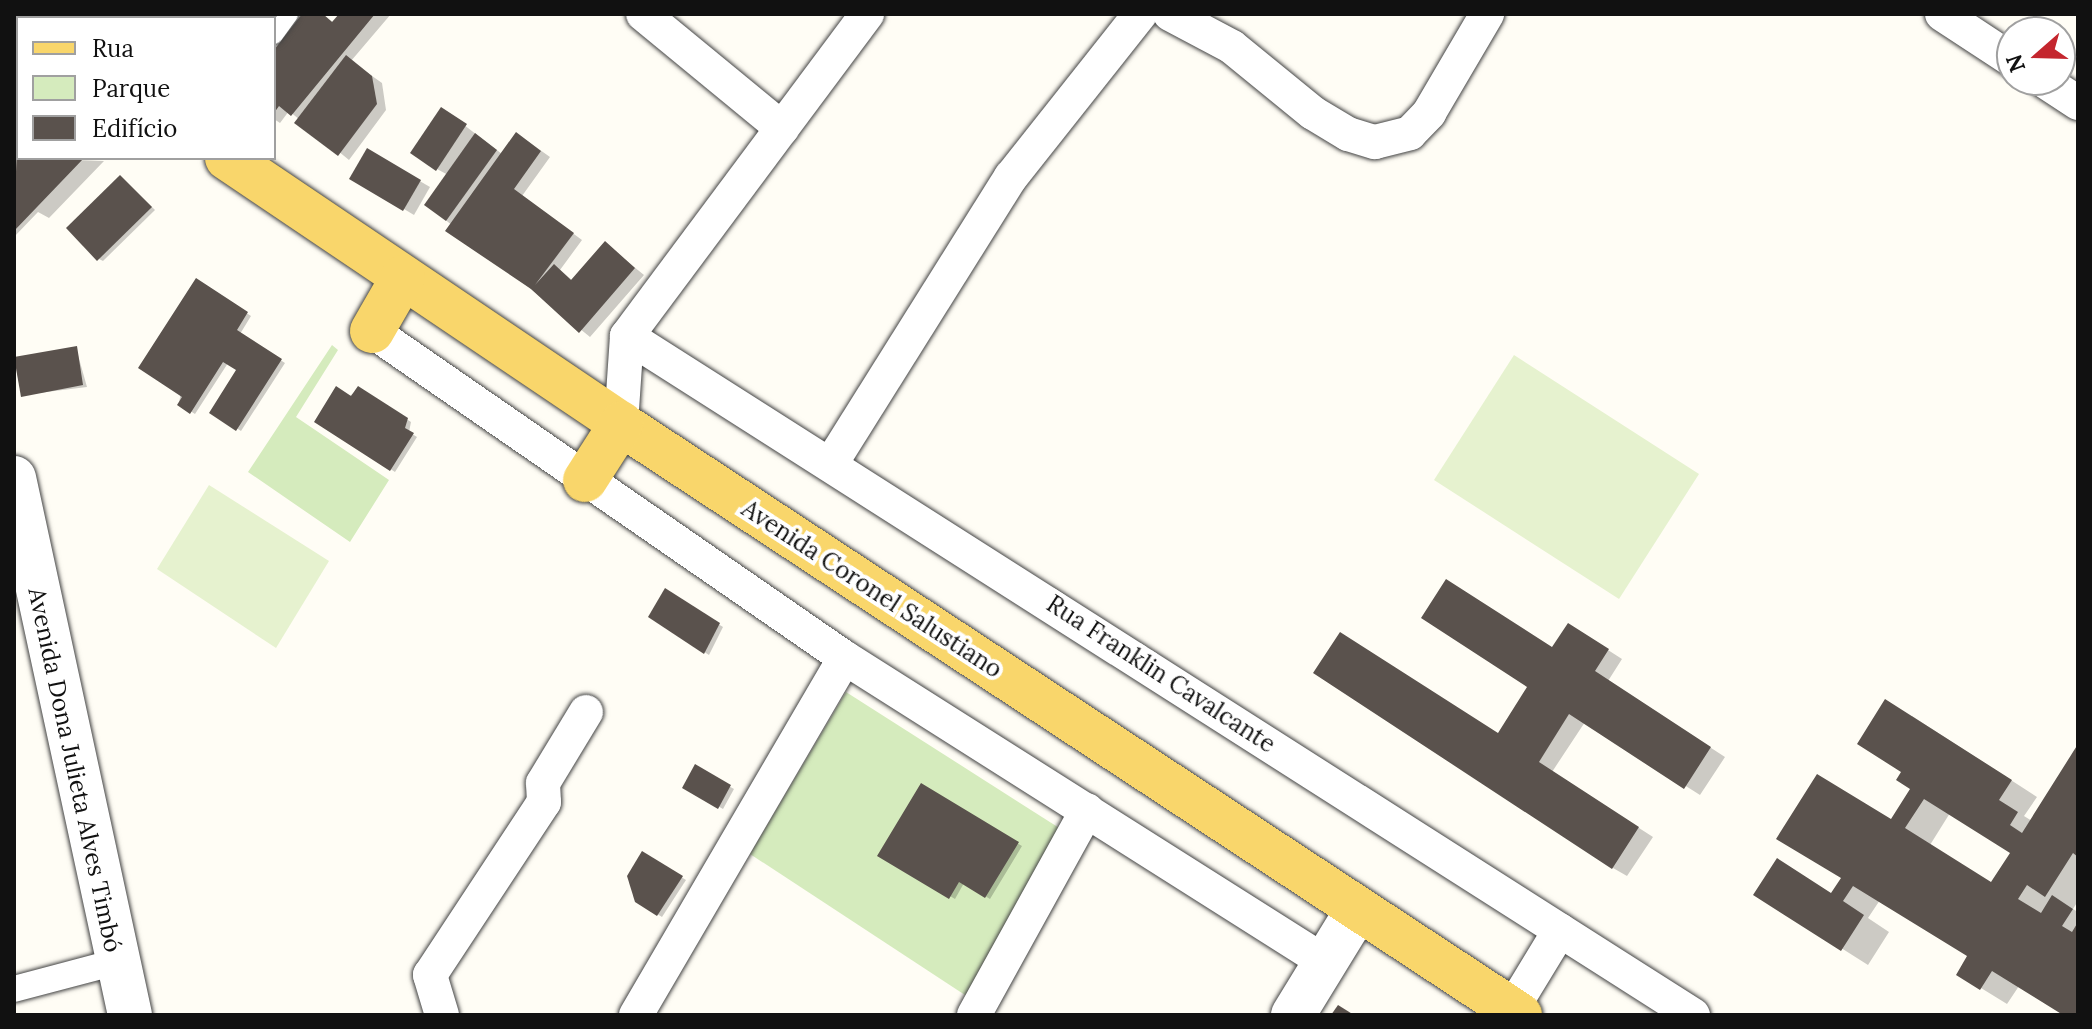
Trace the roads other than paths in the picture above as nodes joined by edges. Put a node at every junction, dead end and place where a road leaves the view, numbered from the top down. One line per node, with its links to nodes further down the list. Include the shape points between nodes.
1 (289, 14): 8 (lane)
2 (643, 14): 10 (street)
3 (867, 14): 10 (street)
4 (1140, 14): 16 (street, via 1011,177)
5 (1170, 14): 6 (street, via 1232,47 1313,113 1348,134 1375,142 1410,133 1429,113)
6 (1487, 14)
7 (1942, 14): 9 (street)
8 (276, 32)
9 (1996, 49)
10 (782, 128): 14 (street)
11 (230, 160): 12 (main road, Avenida Coronel Salustiano)
12 (403, 277): 13 (main road); 15 (main road, Avenida Coronel Salustiano)
13 (372, 331): 18 (street)
14 (627, 336): 15 (street); 16 (street, Rua Franklin Cavalcante)
15 (621, 424): 18 (main road); 22 (main road, Avenida Coronel Salustiano)
16 (832, 462): 23 (street, Rua Franklin Cavalcante)
17 (14, 478): 24 (street, Avenida Dona Julieta Alves Timbó)
18 (585, 480): 19 (street)
19 (845, 658): 21 (street); 30 (street)
20 (586, 712): 29 (street, via 543,783 544,802 430,975)
21 (1087, 810): 25 (street); 31 (street)
22 (1358, 909): 25 (street); 27 (main road, Avenida Coronel Salustiano)
23 (1560, 930): 27 (street); 33 (street, Rua Franklin Cavalcante)
24 (116, 962): 26 (street); 28 (street, Avenida Dona Julieta Alves Timbó)
25 (1325, 962): 32 (street)
26 (14, 989)
27 (1516, 1012)
28 (130, 1015)
29 (442, 1015)
30 (636, 1015)
31 (974, 1015)
32 (1293, 1015)
33 (1693, 1015)

